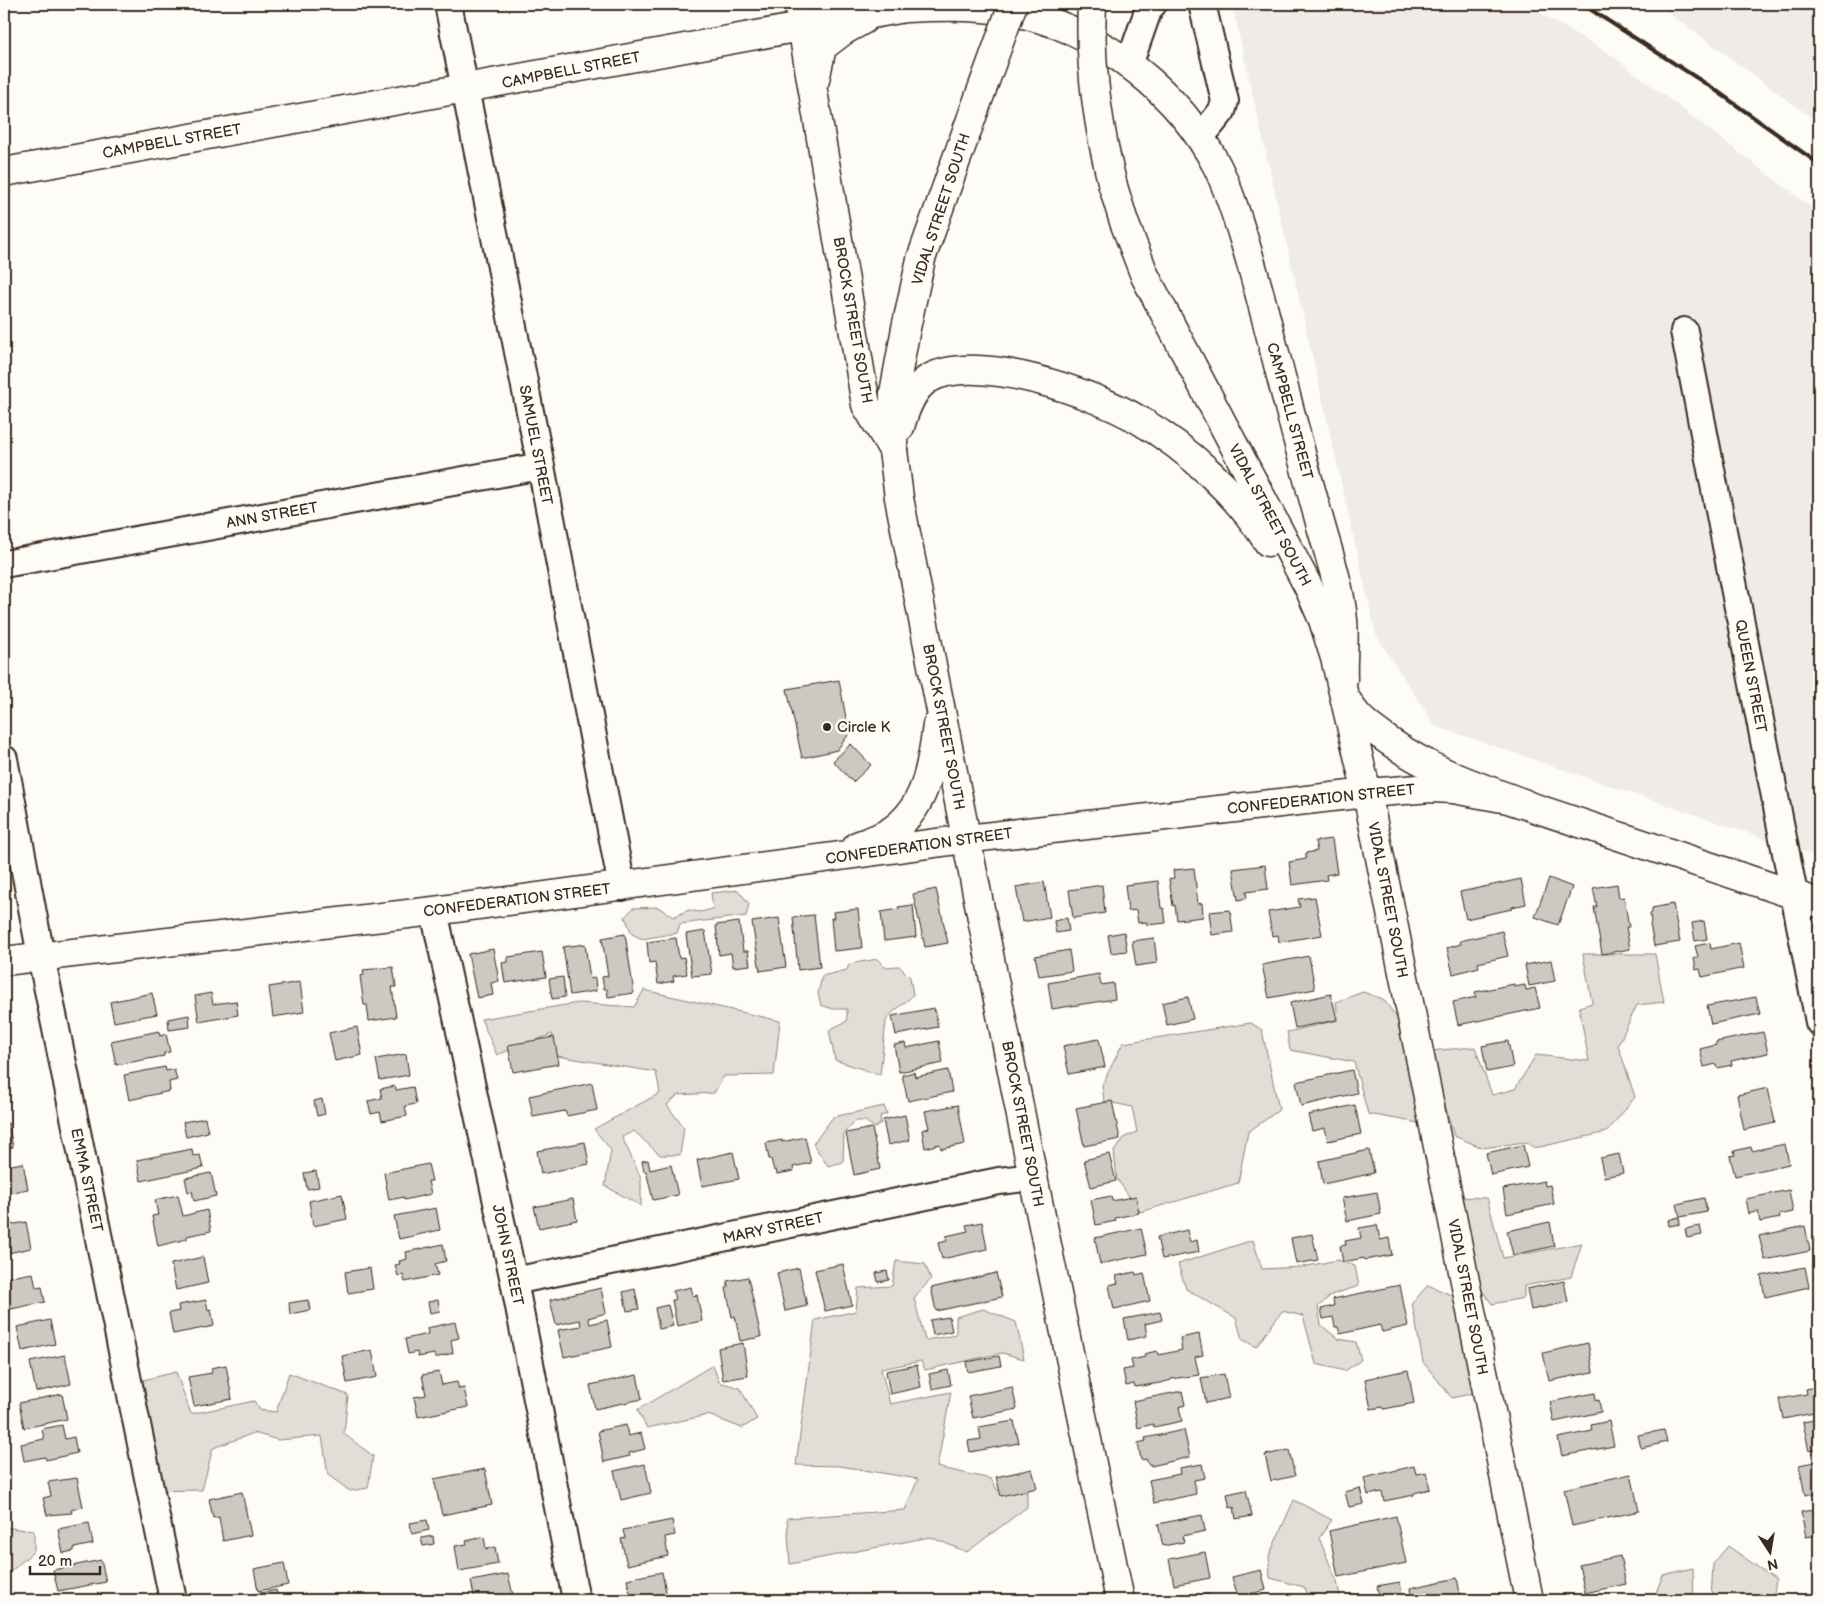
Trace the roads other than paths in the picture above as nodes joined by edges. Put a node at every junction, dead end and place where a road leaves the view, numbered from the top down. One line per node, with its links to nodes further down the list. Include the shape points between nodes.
1 (448, 4): 9 (street, SAMUEL STREET)
2 (1013, 4): 14 (main road, VIDAL STREET SOUTH, bridge, via 921,258 894,393)
3 (1092, 4): 17 (main road, VIDAL STREET SOUTH, bridge, via 1092,67 1107,163 1124,222 1145,276 1309,588)
4 (1153, 4): 8 (street)
5 (1202, 4): 11 (street, via 1225,101 1222,111)
6 (878, 13): 7 (main road, CAMPBELL STREET); 8 (main road, CAMPBELL STREET, via 948,6 1026,15 1078,33); 10 (main road, via 843,31 822,47)
7 (800, 15): 9 (main road, CAMPBELL STREET); 10 (main road, BROCK STREET SOUTH)
8 (1129, 65): 11 (main road, CAMPBELL STREET, via 1166,97)
9 (464, 89): 12 (main road, CAMPBELL STREET); 15 (street, SAMUEL STREET)
10 (813, 89): 14 (main road, BROCK STREET SOUTH, via 866,405)
11 (1200, 138): 18 (main road, CAMPBELL STREET, via 1218,168 1238,219 1336,580 1343,618)
12 (4, 172)
13 (1684, 331): 26 (street, QUEEN STREET)
14 (894, 450): 17 (main road, via 914,391 940,374 986,371 1005,374 1056,385 1096,399 1139,420 1220,482 1254,520); 19 (main road, BROCK STREET SOUTH, via 899,498)
15 (540, 466): 16 (street, ANN STREET); 25 (street, SAMUEL STREET)
16 (4, 564)
17 (1322, 620): 18 (main road, VIDAL STREET SOUTH)
18 (1344, 693): 21 (main road, VIDAL STREET SOUTH); 22 (main road, via 1359,718 1403,752 1445,774)
19 (940, 703): 23 (main road, BROCK STREET SOUTH); 24 (main road, via 933,757 922,795 914,809 887,833)
20 (4, 760): 29 (street, EMMA STREET)
21 (1367, 792): 22 (main road, CONFEDERATION STREET, via 1453,789); 23 (main road, CONFEDERATION STREET); 37 (main road, VIDAL STREET SOUTH)
22 (1523, 803): 26 (main road, CONFEDERATION STREET)
23 (966, 840): 24 (main road, CONFEDERATION STREET); 32 (main road, BROCK STREET SOUTH)
24 (818, 860): 25 (main road, CONFEDERATION STREET)
25 (622, 887): 28 (main road, CONFEDERATION STREET)
26 (1793, 895): 27 (main road, CONFEDERATION STREET); 31 (street, QUEEN STREET)
27 (1819, 903)
28 (434, 911): 29 (main road, CONFEDERATION STREET); 33 (street, JOHN STREET)
29 (42, 956): 30 (main road, CONFEDERATION STREET); 34 (street, EMMA STREET)
30 (4, 961)
31 (1819, 1022)
32 (1033, 1177): 33 (street, MARY STREET, via 999,1181); 36 (main road, BROCK STREET SOUTH)
33 (514, 1281): 35 (street, JOHN STREET)
34 (173, 1600)
35 (576, 1600)
36 (1120, 1600)
37 (1529, 1600)

